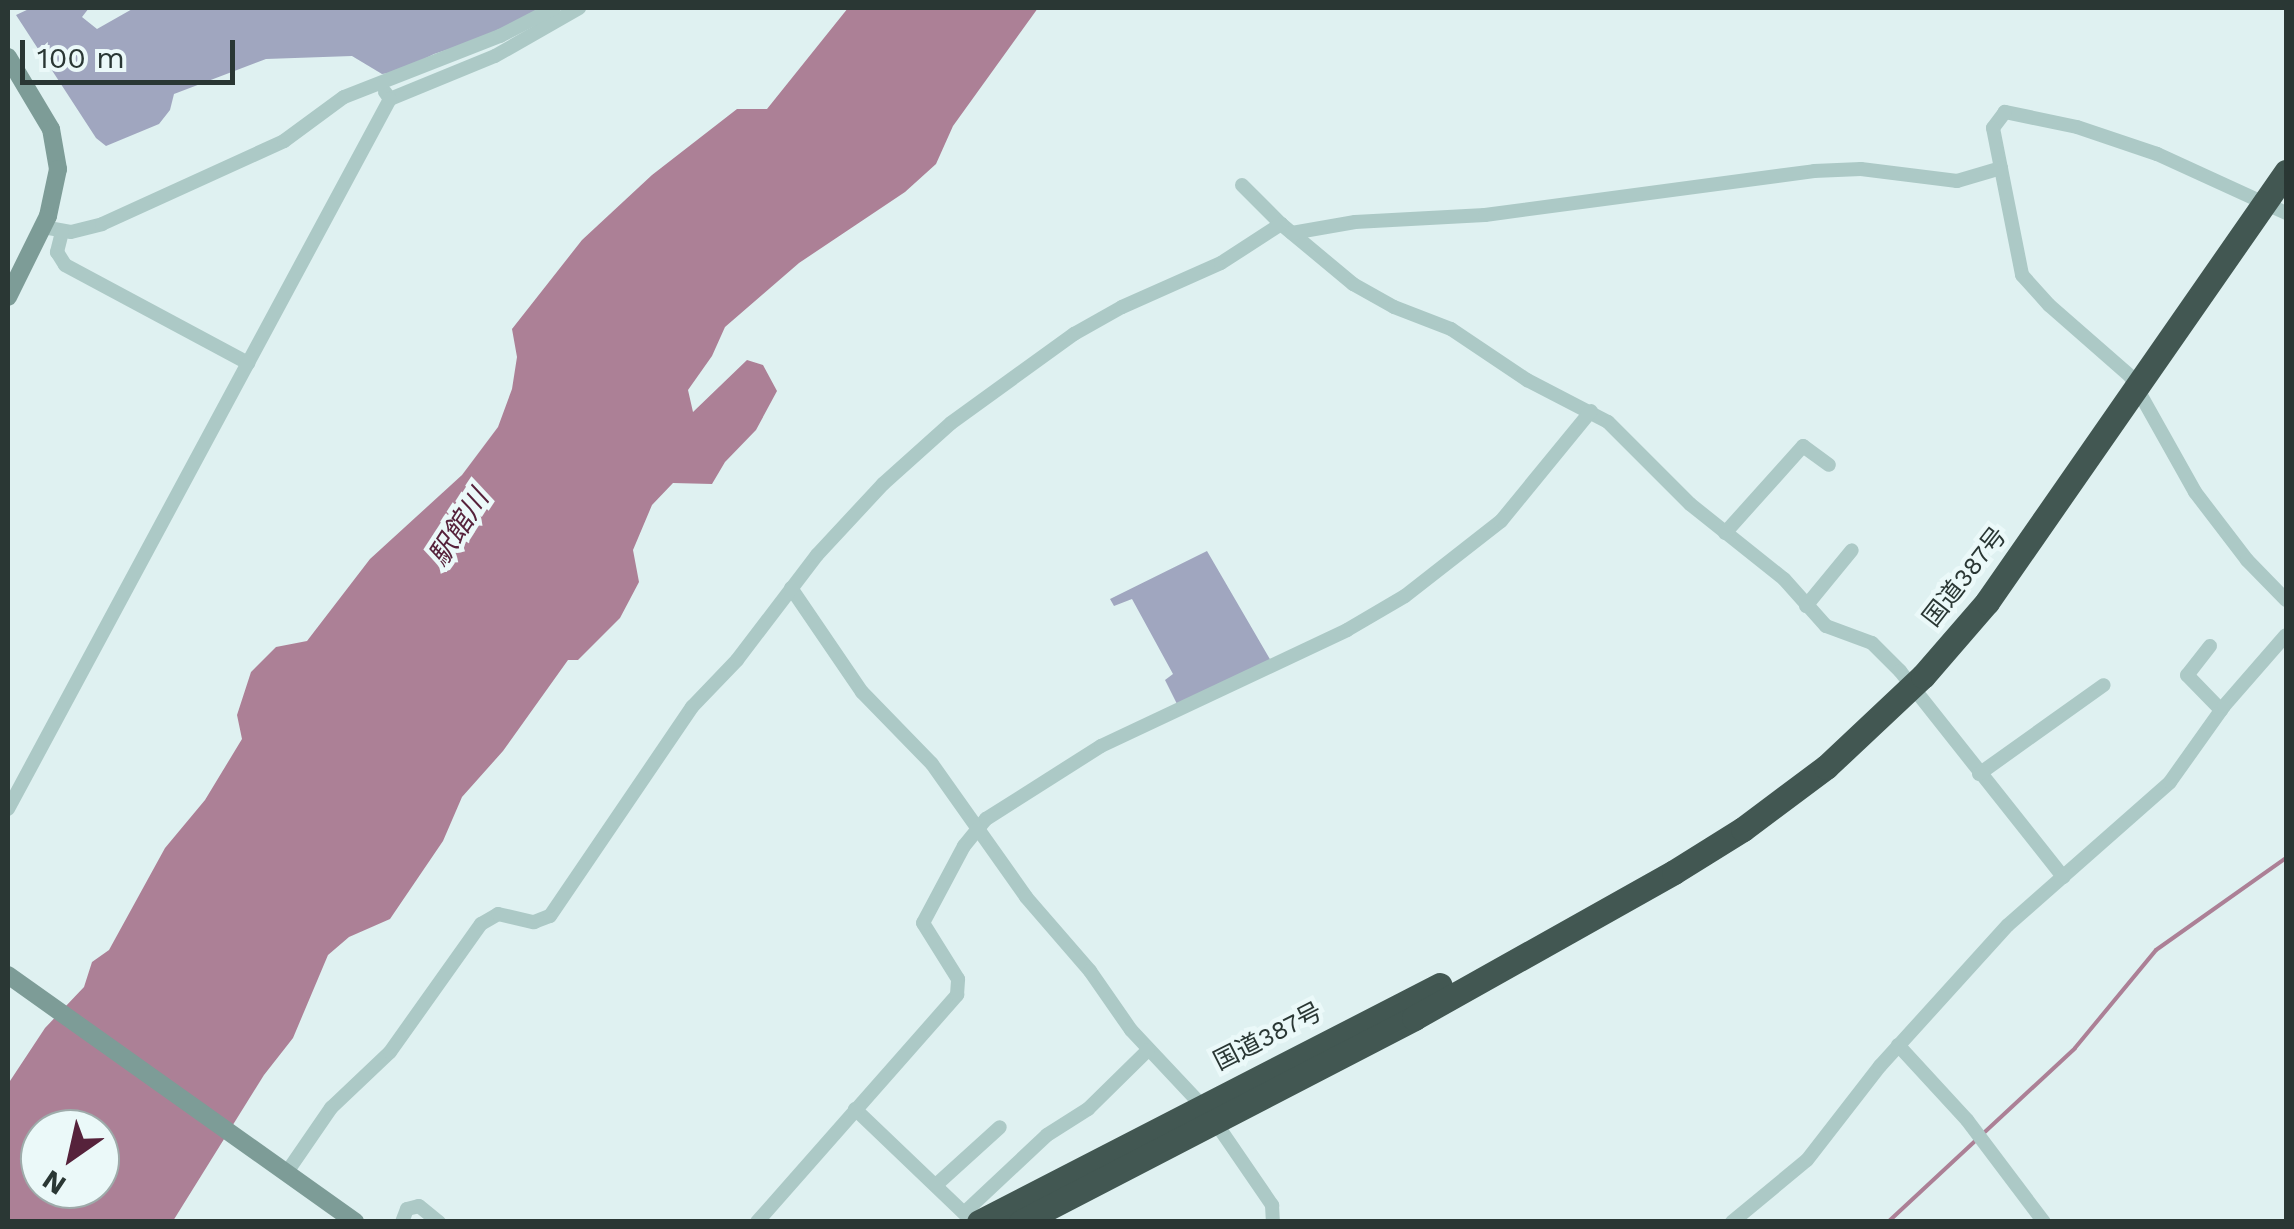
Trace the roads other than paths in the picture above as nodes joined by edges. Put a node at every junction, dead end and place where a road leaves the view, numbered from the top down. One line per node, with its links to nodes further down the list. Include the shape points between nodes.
1 (554, 8): 4 (street, via 500,36)
2 (579, 8): 5 (street, via 495,56)
3 (8, 56): 10 (street, via 55,142 57,189)
4 (379, 81): 5 (street); 12 (street, via 333,102 284,141 102,224)
5 (390, 99): 14 (street)
6 (2000, 168): 9 (street, via 1993,128 2005,112 2132,145); 11 (street, via 1957,181 1860,168 1814,170 1496,214); 15 (street, via 2022,275 2123,368)
7 (2286, 172): 9 (highway, 国道387号)
8 (1242, 185): 11 (street)
9 (2274, 204): 15 (highway, 国道387号)
10 (43, 227): 12 (street); 13 (street)
11 (1286, 229): 16 (street, via 1368,293 1451,329 1528,380); 20 (street, via 1095,322 1006,381 883,484)
12 (62, 232): 14 (street, via 57,252 65,265)
13 (8, 297)
14 (248, 363): 29 (street)
15 (2137, 389): 21 (street, via 2194,492); 26 (highway, 国道387号, via 2010,572)
16 (1592, 411): 18 (street); 30 (street, via 1501,521 1405,596 1101,746)
17 (1829, 465): 18 (street, via 1804,446)
18 (1725, 534): 22 (street, via 1778,574)
19 (1852, 550): 22 (street)
20 (791, 588): 30 (street, via 862,692 932,764); 38 (street, via 692,707 547,918 534,922 498,914 481,924 390,1052 331,1108)
21 (2286, 600)
22 (1806, 606): 26 (street, via 1833,631 1872,644)
23 (2286, 635): 27 (street)
24 (2210, 646): 27 (street, via 2186,675)
25 (2104, 685): 28 (street)
26 (1912, 687): 28 (street); 36 (highway, 国道387号, via 1826,767 1704,854 1414,1018)
27 (2221, 710): 31 (street, via 2170,782)
28 (1980, 774): 31 (street)
29 (8, 809)
30 (978, 827): 34 (street); 35 (street, via 923,923 959,990)
31 (2064, 876): 33 (street, via 2008,925)
32 (10, 976): 38 (street)
33 (1898, 1045): 47 (street, via 1807,1160); 48 (street, via 1967,1120)
34 (1148, 1050): 36 (street); 40 (street, via 1088,1109 1047,1136)
35 (855, 1109): 39 (street); 44 (street)
36 (1208, 1113): 40 (highway, 国道387号); 45 (highway, 国道387号); 46 (street, via 1272,1205)
37 (1000, 1127): 39 (street)
38 (284, 1170): 41 (street)
39 (936, 1185): 40 (street)
40 (972, 1218)
41 (355, 1222)
42 (402, 1222): 43 (street, via 407,1209 419,1206)
43 (439, 1222)
44 (757, 1222)
45 (1021, 1222)
46 (1272, 1222)
47 (1732, 1222)
48 (2044, 1222)

